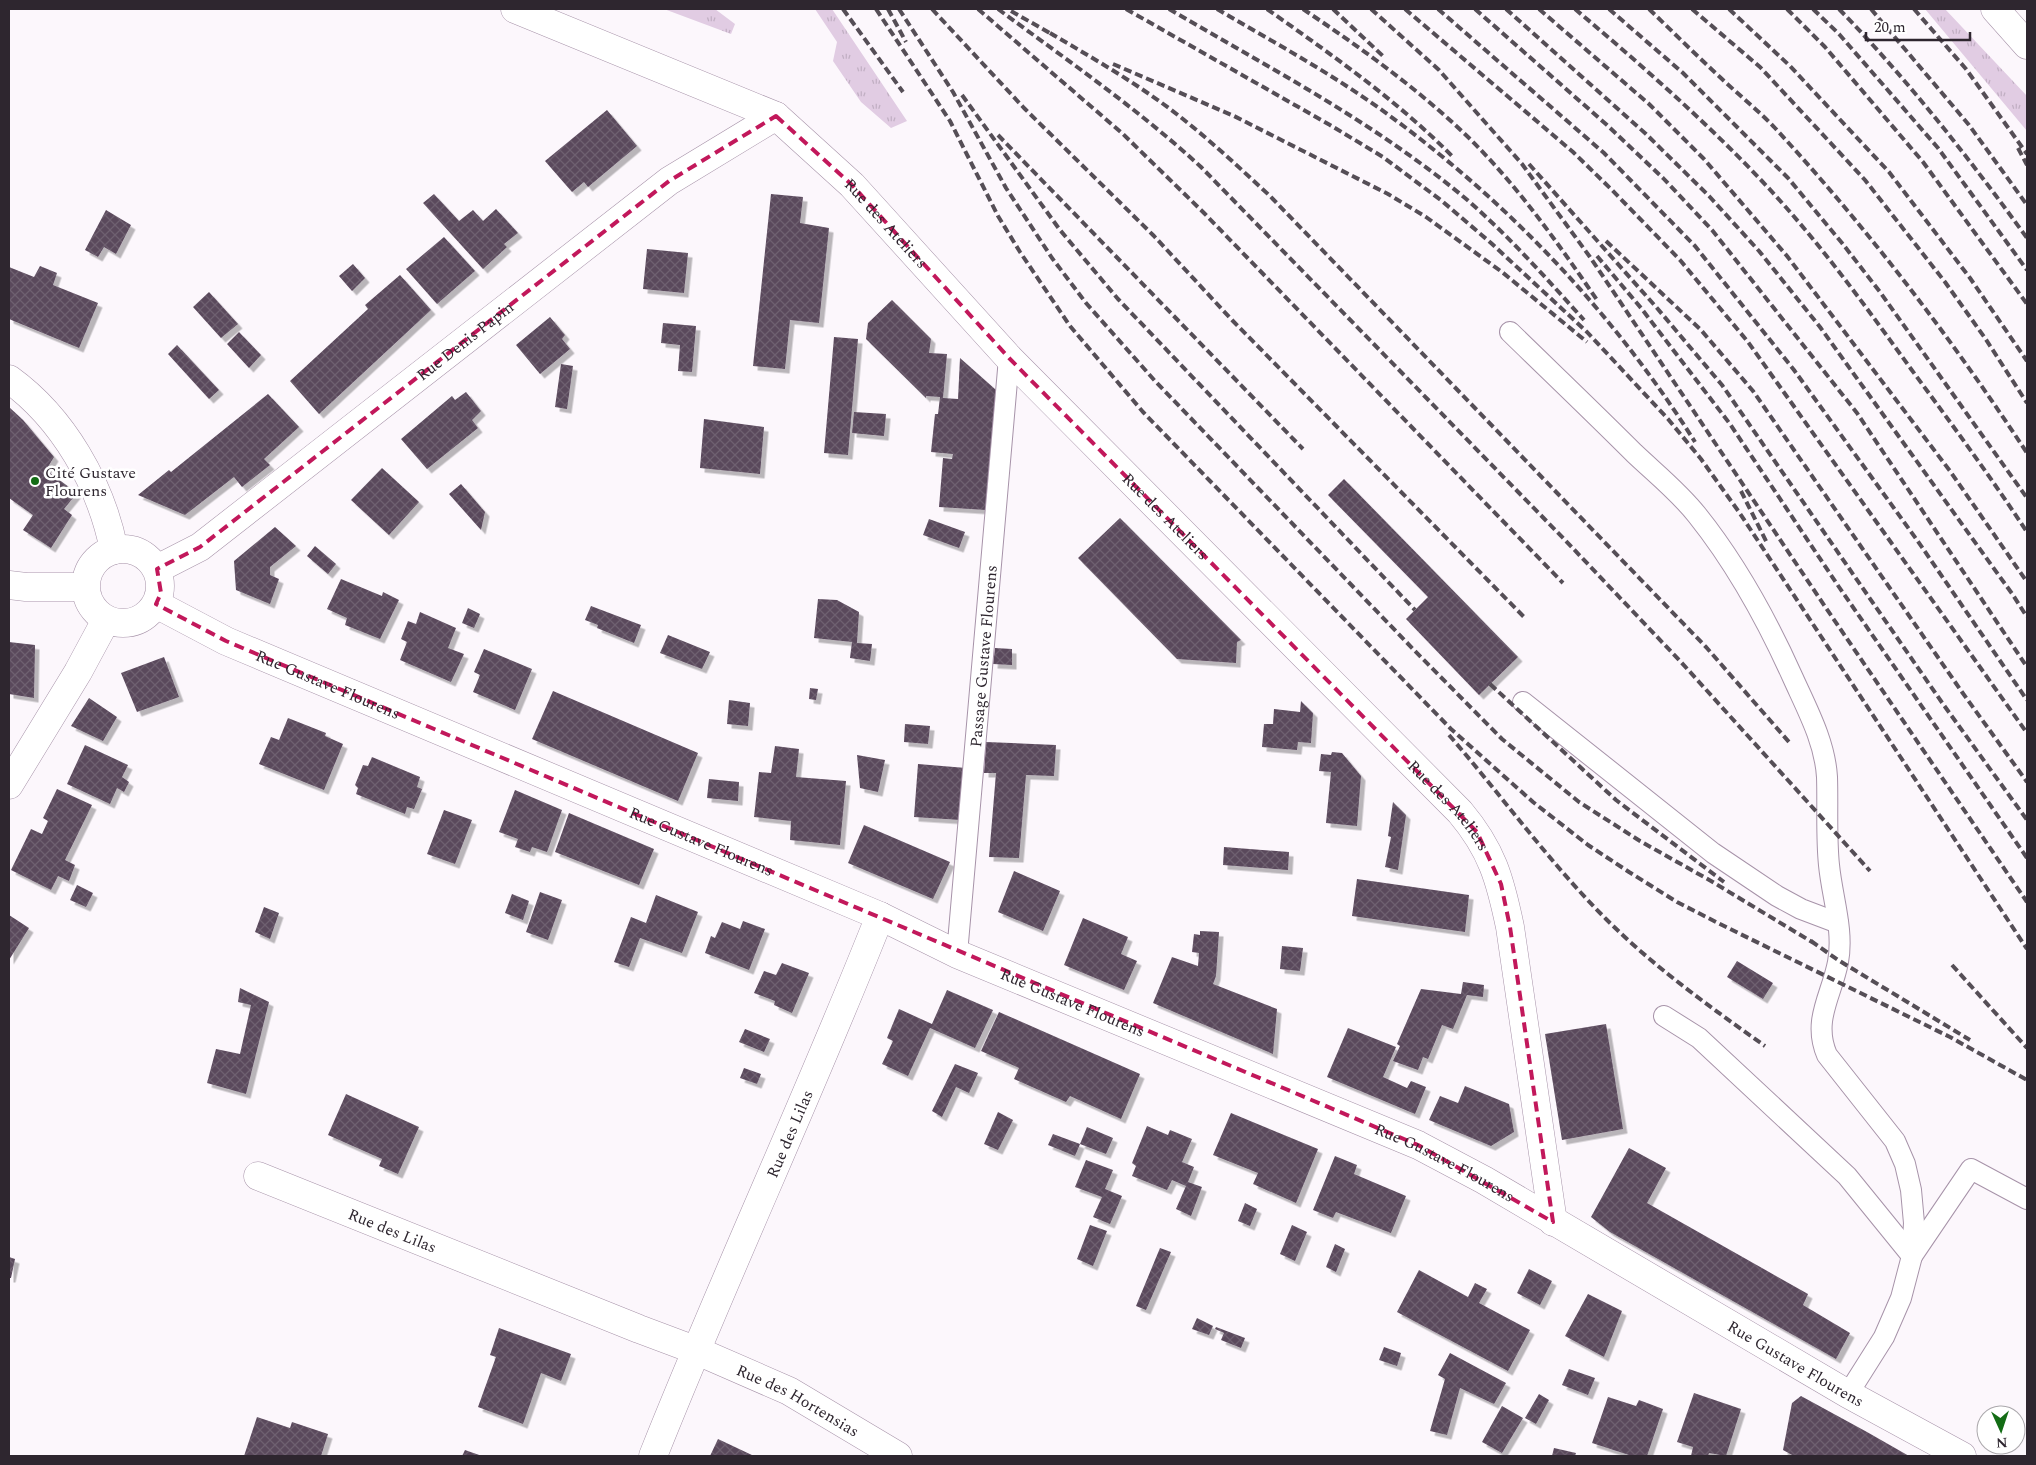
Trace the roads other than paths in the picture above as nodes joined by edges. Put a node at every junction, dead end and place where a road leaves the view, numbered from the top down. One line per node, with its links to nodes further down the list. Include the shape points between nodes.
1 (515, 9): 4 (street, Rue des Ateliers)
2 (1995, 9): 3 (street)
3 (2027, 45)
4 (776, 116): 6 (street, Rue des Ateliers, via 852,185); 9 (street, Rue Denis Papin, via 669,181 200,547)
5 (1510, 332): 17 (lane, via 1696,513 1748,588 1774,637 1822,746 1827,776 1829,868)
6 (1009, 358): 18 (lane, Passage Gustave Flourens); 22 (street, Rue des Ateliers, via 1477,832 1501,884 1510,927)
7 (9, 379): 8 (street, via 59,426 97,494)
8 (114, 550): 9 (street, via 139,552); 11 (street, via 94,563)
9 (157, 569): 12 (street, via 161,593)
10 (9, 585): 11 (street)
11 (86, 587): 13 (street, via 91,606)
12 (156, 604): 13 (street, via 150,613 128,624); 16 (street, Rue Gustave Flourens, via 226,641)
13 (106, 620): 15 (street)
14 (1523, 702): 17 (lane, via 1713,853 1777,896)
15 (9, 785)
16 (880, 916): 18 (street, Rue Gustave Flourens); 24 (street, Rue des Lilas, via 832,1036)
17 (1838, 923): 23 (lane, via 1838,960 1823,1013 1822,1044 1827,1055 1895,1141 1905,1164 1914,1223)
18 (957, 954): 22 (street, Rue Gustave Flourens, via 1418,1145)
19 (1664, 1016): 23 (lane, via 1699,1038 1846,1176)
20 (258, 1176): 24 (street, Rue des Lilas)
21 (2027, 1199): 23 (lane, via 1971,1170)
22 (1553, 1222): 25 (street, Rue Gustave Flourens)
23 (1912, 1256): 25 (lane, via 1901,1298 1884,1337)
24 (695, 1350): 26 (street, Rue des Lilas); 27 (street, Rue des Hortensias, via 789,1391)
25 (1848, 1394): 28 (street, Rue Gustave Flourens)
26 (653, 1456)
27 (898, 1456)
28 (1962, 1456)

